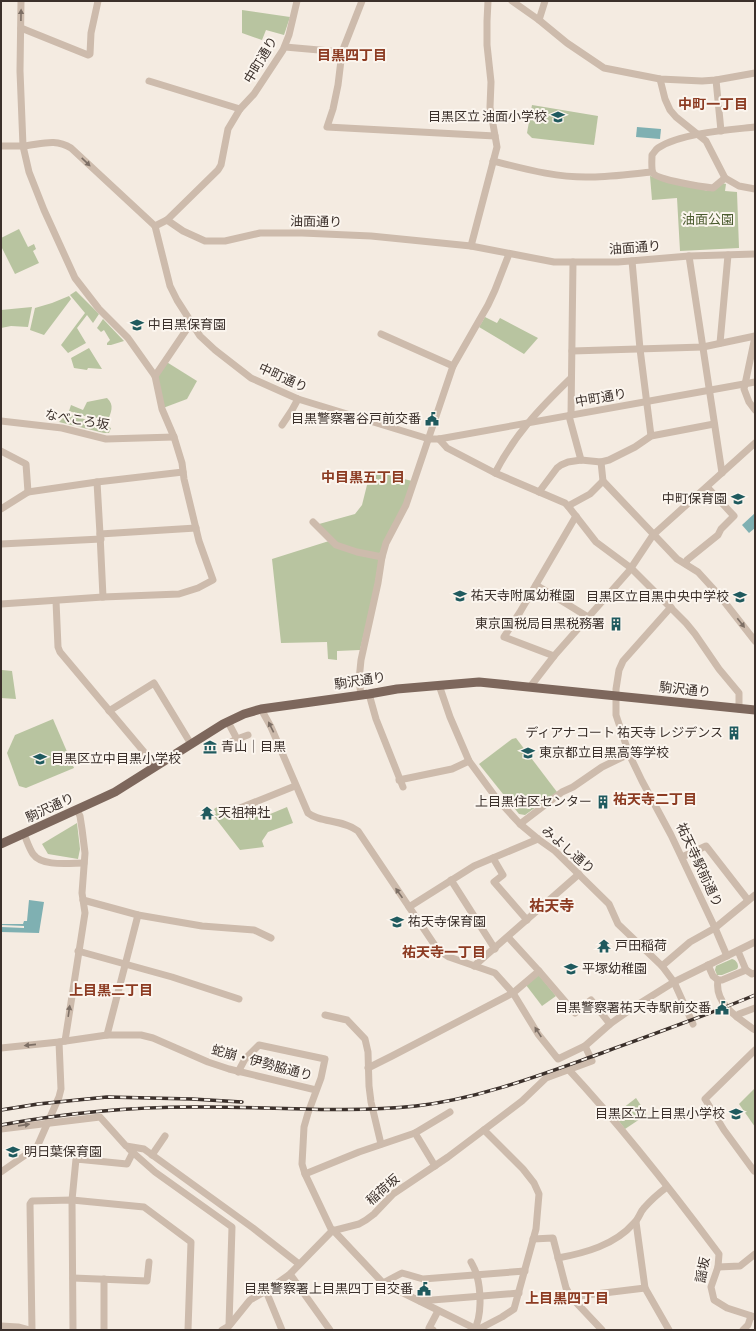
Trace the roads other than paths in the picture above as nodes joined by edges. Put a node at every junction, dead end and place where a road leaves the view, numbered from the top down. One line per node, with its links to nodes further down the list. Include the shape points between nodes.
1 (21, 1): 9 (street, one-way to 1)
2 (98, 1): 9 (street, via 88,55)
3 (297, 1): 10 (street, 中町通り)
4 (362, 1): 11 (street)
5 (488, 1): 20 (street, via 486,21 491,82 490,107)
6 (512, 1): 8 (street)
7 (545, 1): 8 (street)
8 (539, 20): 13 (street, via 604,68)
9 (21, 28): 22 (street)
10 (285, 47): 11 (street); 16 (street, 中町通り, via 254,94)
11 (342, 52): 20 (street, via 338,85 327,127)
12 (755, 73): 14 (street)
13 (660, 78): 14 (street); 19 (street, via 670,110)
14 (716, 80): 18 (street)
15 (149, 81): 16 (street)
16 (240, 109): 27 (street, 中町通り, via 228,129 218,170)
17 (755, 127): 18 (street)
18 (722, 130): 19 (street)
19 (699, 134): 24 (street, via 657,148 652,155); 25 (street, via 706,141)
20 (495, 136): 23 (street)
21 (1, 146): 22 (street)
22 (23, 146): 28 (street, one-way to 28, via 54,142 65,144); 44 (street, via 44,210 75,278 99,309 128,338)
23 (493, 161): 24 (street, via 543,174 570,176 591,177); 29 (street)
24 (652, 172): 25 (street, via 655,176 713,188)
25 (725, 178): 26 (street, via 739,186)
26 (755, 189)
27 (166, 220): 28 (street, 中町通り); 29 (street, 油面通り, via 205,241 225,241 260,233 302,233 388,237)
28 (155, 226): 36 (street, 中町通り, via 170,286)
29 (471, 246): 30 (street, 油面通り)
30 (509, 254): 35 (street, 油面通り, via 554,262); 43 (street, via 488,305)
31 (755, 254): 32 (street, 油面通り)
32 (728, 255): 33 (street, 油面通り); 39 (street)
33 (689, 256): 34 (street, 油面通り); 40 (street)
34 (632, 261): 35 (street, 油面通り); 41 (street)
35 (573, 262): 42 (street)
36 (191, 323): 44 (street); 49 (street, 中町通り, via 215,350 251,378)
37 (381, 334): 43 (street)
38 (755, 336): 39 (street); 47 (street)
39 (720, 343): 40 (street)
40 (702, 347): 41 (street); 48 (street)
41 (640, 349): 42 (street); 50 (street)
42 (572, 351): 45 (street)
43 (453, 366): 59 (street)
44 (155, 376): 58 (street, via 162,409)
45 (571, 378): 52 (street); 54 (street)
46 (755, 382): 47 (street, 中町通り)
47 (746, 383): 48 (street, 中町通り); 51 (street, via 744,389 748,402)
48 (709, 390): 50 (street, 中町通り); 55 (street)
49 (298, 399): 56 (street); 59 (street, 中町通り)
50 (646, 402): 52 (street, 中町通り); 57 (street)
51 (755, 410)
52 (570, 415): 54 (street, 中町通り); 63 (street)
53 (1, 421): 58 (street, なべころ坂, via 62,428 106,439)
54 (527, 423): 60 (street, 中町通り); 66 (street, via 504,455)
55 (714, 424): 57 (street); 67 (street)
56 (282, 425)
57 (651, 436): 64 (street, via 618,456)
58 (174, 437): 65 (street)
59 (429, 439): 60 (street, 中町通り); 81 (street, via 406,505 386,543)
60 (439, 439): 66 (street, via 447,448)
61 (755, 444): 67 (street)
62 (1, 451): 71 (street, via 26,464)
63 (581, 460): 64 (street); 72 (street, via 561,465)
64 (601, 462): 68 (street)
65 (183, 472): 69 (street); 77 (street)
66 (495, 473): 72 (street)
67 (722, 473): 70 (street)
68 (604, 481): 73 (street, via 590,494); 78 (street)
69 (97, 482): 71 (street); 79 (street)
70 (707, 487): 78 (street); 82 (street, via 734,516 718,535 687,560)
71 (28, 492): 74 (street)
72 (539, 492): 73 (street)
73 (568, 506): 75 (street)
74 (1, 509)
75 (576, 516): 83 (street, via 596,542); 84 (street)
76 (313, 522): 81 (street, via 336,545)
77 (196, 528): 79 (street); 85 (street, via 213,580 179,594)
78 (654, 534): 82 (street, via 677,559); 83 (street)
79 (100, 537): 80 (street); 85 (street)
80 (1, 544)
81 (382, 557): 94 (street, via 361,660 359,680)
82 (686, 564): 90 (street, one-way to 90, via 698,572 719,595)
83 (631, 568): 88 (street); 89 (street)
84 (536, 586): 89 (street); 91 (street, via 504,636)
85 (103, 597): 86 (street)
86 (56, 601): 87 (street); 99 (street, via 60,652)
87 (1, 604)
88 (671, 607): 95 (street, 祐天寺駅前通り, via 623,661 617,680); 97 (street, via 695,634 739,693)
89 (588, 617): 91 (street)
90 (755, 641)
91 (554, 656): 93 (street)
92 (439, 684): 93 (main road, 駒沢通り, via 479,682); 94 (main road, 駒沢通り); 106 (street, みよし通り)
93 (530, 687): 95 (main road, 駒沢通り)
94 (365, 694): 96 (main road, 駒沢通り); 108 (street)
95 (616, 696): 97 (main road, 駒沢通り); 105 (street, 祐天寺駅前通り, via 616,715)
96 (261, 709): 100 (main road, 駒沢通り); 109 (street, one-way to 96)
97 (739, 709): 98 (main road, 駒沢通り)
98 (755, 710)
99 (109, 711): 103 (street, via 154,683); 107 (street)
100 (228, 722): 102 (street); 103 (main road, 駒沢通り)
101 (248, 735): 102 (street)
102 (237, 740): 104 (street)
103 (191, 744): 107 (main road, 駒沢通り)
104 (227, 744)
105 (629, 754): 113 (street, via 602,767 562,792); 117 (street, 祐天寺駅前通り)
106 (469, 761): 108 (street, via 452,769); 113 (street, みよし通り, via 497,799)
107 (155, 765): 112 (main road, 駒沢通り, via 115,792)
108 (399, 780): 110 (street)
109 (295, 786): 111 (street); 125 (street, one-way to 109, via 358,831 340,822 312,817)
110 (403, 787)
111 (240, 808)
112 (77, 810): 114 (main road, 駒沢通り); 119 (street, via 82,829)
113 (520, 824): 115 (street, みよし通り)
114 (24, 834): 116 (main road, 駒沢通り); 119 (street, via 33,854 41,861)
115 (538, 839): 118 (street); 120 (street, みよし通り)
116 (1, 844)
117 (682, 857): 124 (street, via 706,846); 128 (street, 祐天寺駅前通り)
118 (493, 858): 121 (street); 127 (street, via 503,875 494,882)
119 (84, 863): 123 (street)
120 (579, 874): 127 (street); 139 (street, みよし通り, via 609,904 618,924)
121 (451, 880): 125 (street); 132 (street)
122 (755, 895): 124 (street)
123 (83, 900): 126 (street); 133 (street, via 85,913)
124 (748, 900): 128 (street)
125 (409, 907): 138 (street, via 438,950)
126 (138, 915): 130 (street, via 202,926 254,930); 136 (street)
127 (527, 920): 129 (street)
128 (715, 928): 135 (street, 祐天寺駅前通り); 139 (street, via 690,942)
129 (508, 937): 132 (street); 140 (street)
130 (271, 938)
131 (755, 942): 134 (street)
132 (495, 949): 138 (street)
133 (78, 951): 136 (street); 154 (street, one-way to 133)
134 (738, 951): 135 (street); 141 (street)
135 (727, 956): 137 (street)
136 (126, 963): 146 (street); 153 (street)
137 (708, 965): 143 (street); 144 (street)
138 (474, 966): 145 (street, via 495,973)
139 (662, 966): 144 (street, みよし通り)
140 (539, 970): 145 (street); 150 (street, via 575,1013 591,1000)
141 (746, 970): 142 (street); 143 (street)
142 (755, 974)
143 (718, 980): 149 (street, via 719,996 728,1010)
144 (674, 982): 150 (street); 151 (street, みよし通り)
145 (513, 993): 155 (street, one-way to 145, via 558,1059 538,1034); 158 (street)
146 (239, 999)
147 (755, 1008): 149 (street)
148 (325, 1015): 158 (street, via 347,1020 361,1034 368,1052)
149 (737, 1017): 152 (street)
150 (610, 1024): 155 (street)
151 (693, 1024)
152 (755, 1030)
153 (107, 1035): 154 (street, 蛇崩・伊勢脇通り); 160 (street, 蛇崩・伊勢脇通り, via 141,1035 153,1038)
154 (65, 1041): 156 (street, 蛇崩・伊勢脇通り, one-way to 156); 163 (street, via 61,1089)
155 (585, 1046): 159 (street, via 592,1061)
156 (1, 1048)
157 (755, 1050): 173 (street, via 705,1099 724,1130)
158 (368, 1068): 168 (street, via 372,1112)
159 (569, 1070): 165 (street, 稲荷坂, via 546,1078 522,1101); 176 (street, 謡坂)
160 (238, 1072): 161 (street, 蛇崩・伊勢脇通り); 161 (street, via 245,1059 260,1045 325,1059)
161 (316, 1090): 175 (street, 蛇崩・伊勢脇通り, via 304,1127 302,1164)
162 (450, 1112): 166 (street)
163 (48, 1122): 164 (street, one-way to 163); 169 (street, via 100,1116); 174 (street, via 37,1147)
164 (1, 1129)
165 (484, 1130): 172 (street, 稲荷坂); 180 (street, via 523,1169 539,1192)
166 (415, 1133): 168 (street); 172 (street)
167 (165, 1136): 171 (street)
168 (381, 1144): 175 (street)
169 (126, 1146): 170 (street); 171 (street, via 144,1150)
170 (133, 1152): 177 (street, via 127,1164 76,1159); 202 (street, via 232,1227)
171 (152, 1155): 185 (street)
172 (435, 1166): 179 (street, 稲荷坂, via 392,1194 366,1220)
173 (755, 1170)
174 (1, 1172)
175 (305, 1174): 179 (street, 蛇崩・伊勢脇通り)
176 (667, 1187): 178 (street, via 643,1209); 186 (street, 謡坂, via 719,1254)
177 (72, 1200): 190 (street); 204 (street, via 32,1201 30,1204); 207 (street, via 144,1207 191,1242)
178 (636, 1222): 182 (street, via 624,1234 598,1248); 193 (street)
179 (333, 1230): 185 (street); 192 (street, 蛇崩・伊勢脇通り)
180 (533, 1239): 182 (street, via 553,1238); 187 (street)
181 (755, 1254): 186 (street, via 740,1266)
182 (558, 1258): 197 (street)
183 (149, 1262): 191 (street, via 148,1281)
184 (471, 1262): 189 (street)
185 (299, 1264): 188 (street)
186 (718, 1267): 200 (street, 謡坂, via 710,1287 714,1300 727,1308)
187 (525, 1271): 189 (street); 195 (street)
188 (290, 1274): 194 (street); 209 (street)
189 (477, 1276): 192 (street, via 423,1279 402,1273); 196 (street)
190 (73, 1278): 191 (street); 205 (street)
191 (104, 1279): 206 (street)
192 (383, 1283): 198 (street, 蛇崩・伊勢脇通り)
193 (645, 1288): 197 (street); 213 (street)
194 (266, 1291): 202 (street, via 247,1303); 208 (street)
195 (519, 1293): 196 (street); 211 (street, via 514,1309)
196 (479, 1297): 198 (street); 211 (street, via 480,1312)
197 (571, 1297): 212 (street)
198 (420, 1301): 199 (street, 蛇崩・伊勢脇通り)
199 (438, 1311): 210 (street, via 430,1328); 211 (street, 蛇崩・伊勢脇通り)
200 (753, 1317): 214 (street)
201 (1, 1326): 203 (street)
202 (225, 1328)
203 (29, 1330)
204 (32, 1330)
205 (73, 1330)
206 (104, 1330)
207 (188, 1330)
208 (282, 1330)
209 (330, 1330)
210 (433, 1330)
211 (476, 1330)
212 (602, 1330)
213 (669, 1330)
214 (743, 1330)

